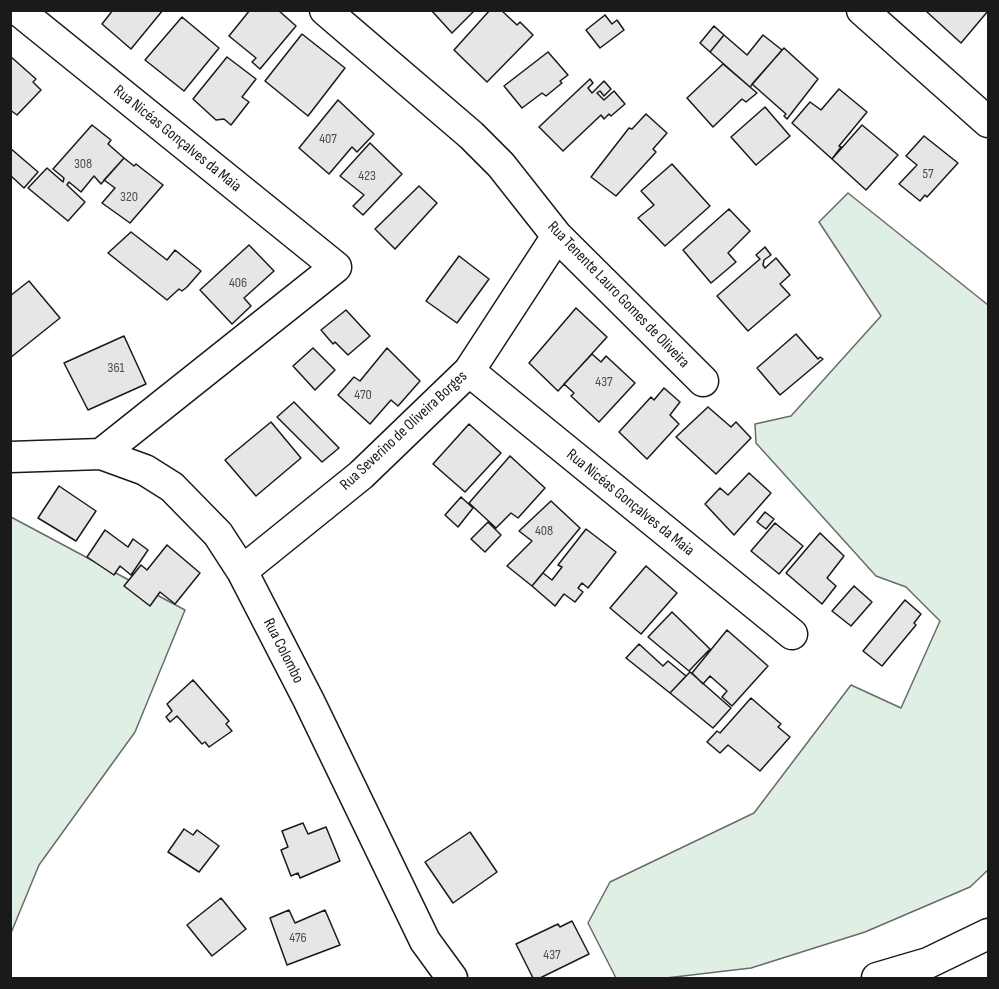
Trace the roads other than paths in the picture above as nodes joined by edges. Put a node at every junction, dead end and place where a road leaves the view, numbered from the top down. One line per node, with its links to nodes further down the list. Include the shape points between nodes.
1 (325, 10): 5 (street, Rua Tenente Lauro Gomes de Oliveira, via 471,135 501,165)
2 (862, 10): 4 (street)
3 (21, 12): 8 (street, Rua Nicéas Gonçalves da Maia, via 336,267)
4 (988, 122)
5 (556, 236): 6 (street, Rua Severino de Oliveira Borges); 7 (street, Rua Tenente Lauro Gomes de Oliveira)
6 (469, 371): 10 (street, Rua Severino de Oliveira Borges, via 361,475); 11 (street, Rua Nicéas Gonçalves da Maia)
7 (703, 381)
8 (101, 454): 9 (street, Rua Colombo); 10 (street, Rua Colombo, via 145,470 172,488 218,534)
9 (10, 457)
10 (242, 571): 13 (street, Rua Colombo, via 425,941)
11 (792, 634)
12 (978, 939): 14 (street, via 927,963); 15 (street)
13 (452, 978)
14 (877, 978)
15 (945, 978)

